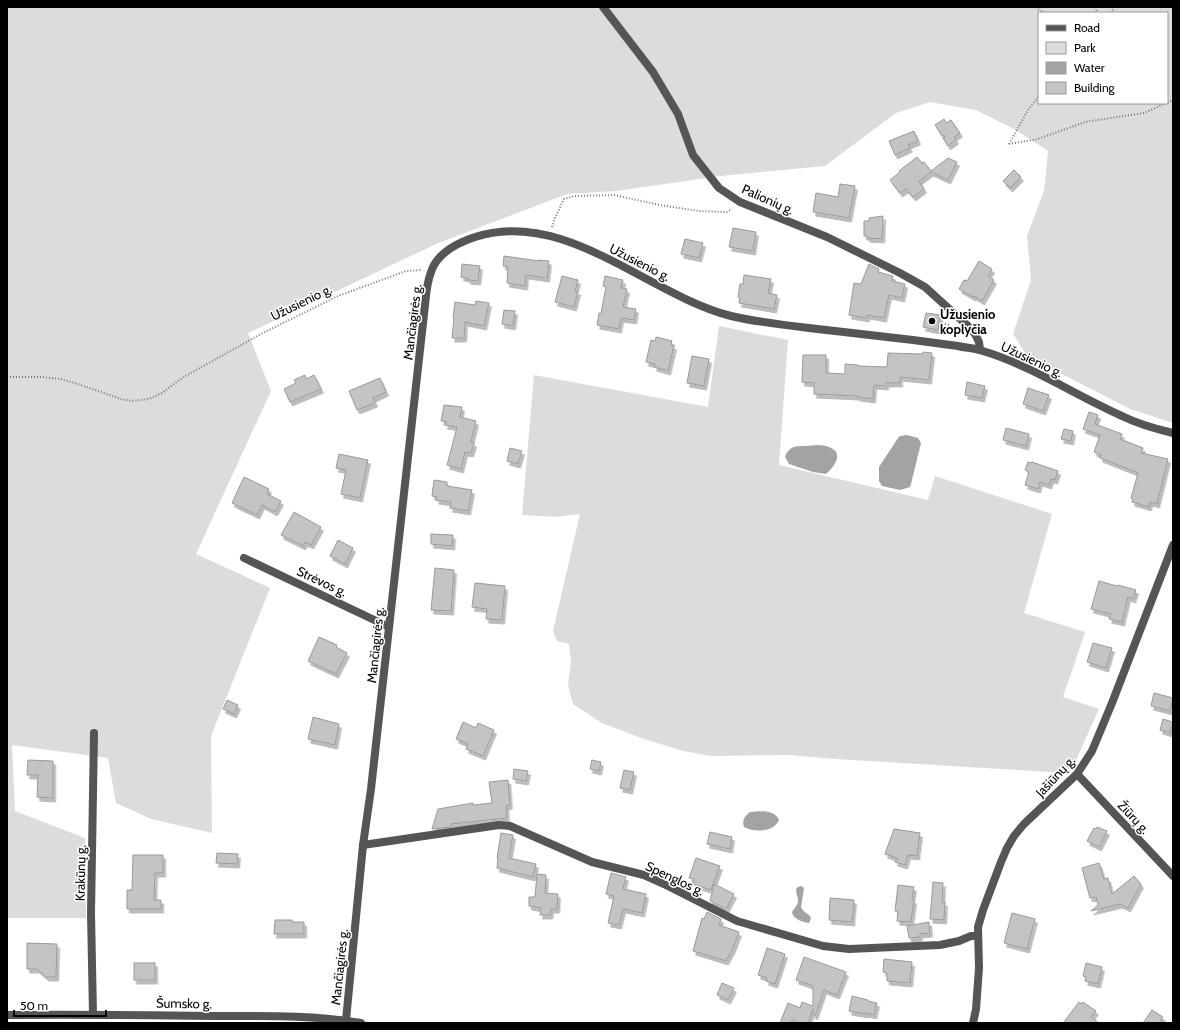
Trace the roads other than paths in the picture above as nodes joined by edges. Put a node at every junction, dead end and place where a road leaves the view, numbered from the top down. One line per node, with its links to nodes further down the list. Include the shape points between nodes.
1 (604, 7): 3 (street, Palionių g., via 653,72 678,114 693,155 719,188 740,202 827,237 925,288 968,326 975,334)
2 (431, 272): 3 (street, Užusienio g., via 442,254 453,246 482,235 530,232 550,235 569,242 695,303 730,315); 7 (street, Mančiagirės g., via 425,305)
3 (980, 350): 4 (street, Užusienio g., via 1011,360 1123,417)
4 (1173, 433)
5 (1173, 545): 9 (street, Jašiūnų g., via 1092,751)
6 (244, 558): 7 (street, Strėvos g.)
7 (389, 627): 10 (street, Mančiagirės g.)
8 (94, 733): 13 (street, Krakūnų g., via 91,913)
9 (1077, 774): 11 (street, Žiūrų g.); 12 (street, Jašiūnų g., via 1014,836 983,910)
10 (364, 845): 12 (street, Spenglos g., via 499,825 510,826 592,862 644,875 737,921 823,946 848,949 932,946); 15 (street, Mančiagirės g.)
11 (1173, 876)
12 (978, 936): 17 (street, Jašiūnų g., via 979,968)
13 (93, 1014): 14 (street, Šumsko g.); 15 (street, Šumsko g.)
14 (7, 1015)
15 (346, 1020): 16 (street, Šumsko g.)
16 (361, 1023)
17 (973, 1023)

